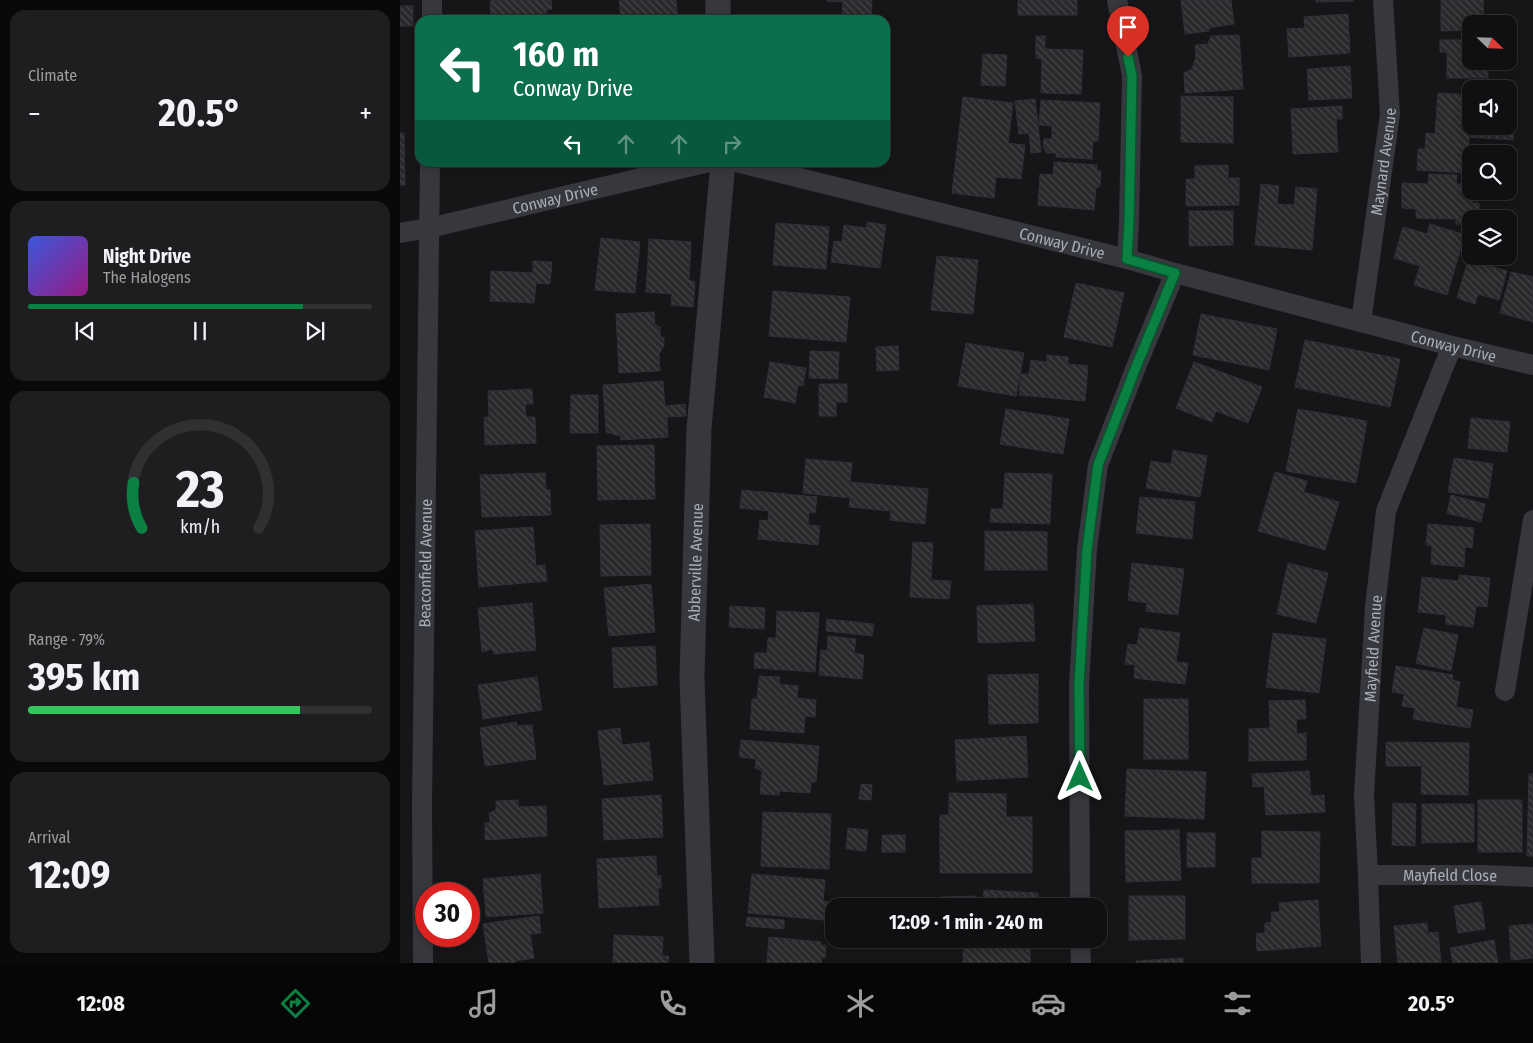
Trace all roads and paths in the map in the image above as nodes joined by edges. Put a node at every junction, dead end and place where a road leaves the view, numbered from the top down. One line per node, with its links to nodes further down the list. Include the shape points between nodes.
1 (432, 0): 5 (street)
2 (718, 0): 6 (street)
3 (1117, 0): 13 (street, via 1132,76)
4 (1383, 0): 15 (street, Maynard Avenue, via 1390,114)
5 (432, 15)
6 (718, 15)
7 (430, 167): 11 (street, Beaconfield Avenue)
8 (688, 167): 11 (street, Conway Drive)
9 (723, 167): 25 (street, Abberville Avenue, via 699,429 692,677)
10 (756, 167): 13 (street, Conway Drive)
11 (429, 228): 12 (street, Conway Drive); 24 (street, Beaconfield Avenue)
12 (400, 233)
13 (1127, 259): 14 (street, Conway Drive)
14 (1175, 273): 15 (street, Conway Drive); 22 (street, via 1098,465 1087,549 1079,685)
15 (1361, 322): 16 (street, Conway Drive)
16 (1452, 346): 17 (street, Conway Drive); 20 (street, Mayfield Avenue, via 1386,511 1375,607 1364,795)
17 (1533, 365)
18 (1533, 520): 19 (street)
19 (1505, 691)
20 (1368, 875): 21 (street, Mayfield Close); 27 (street, Mayfield Avenue)
21 (1533, 877)
22 (1080, 898)
23 (1080, 948): 26 (street)
24 (423, 963)
25 (702, 963)
26 (1081, 963)
27 (1371, 963)

